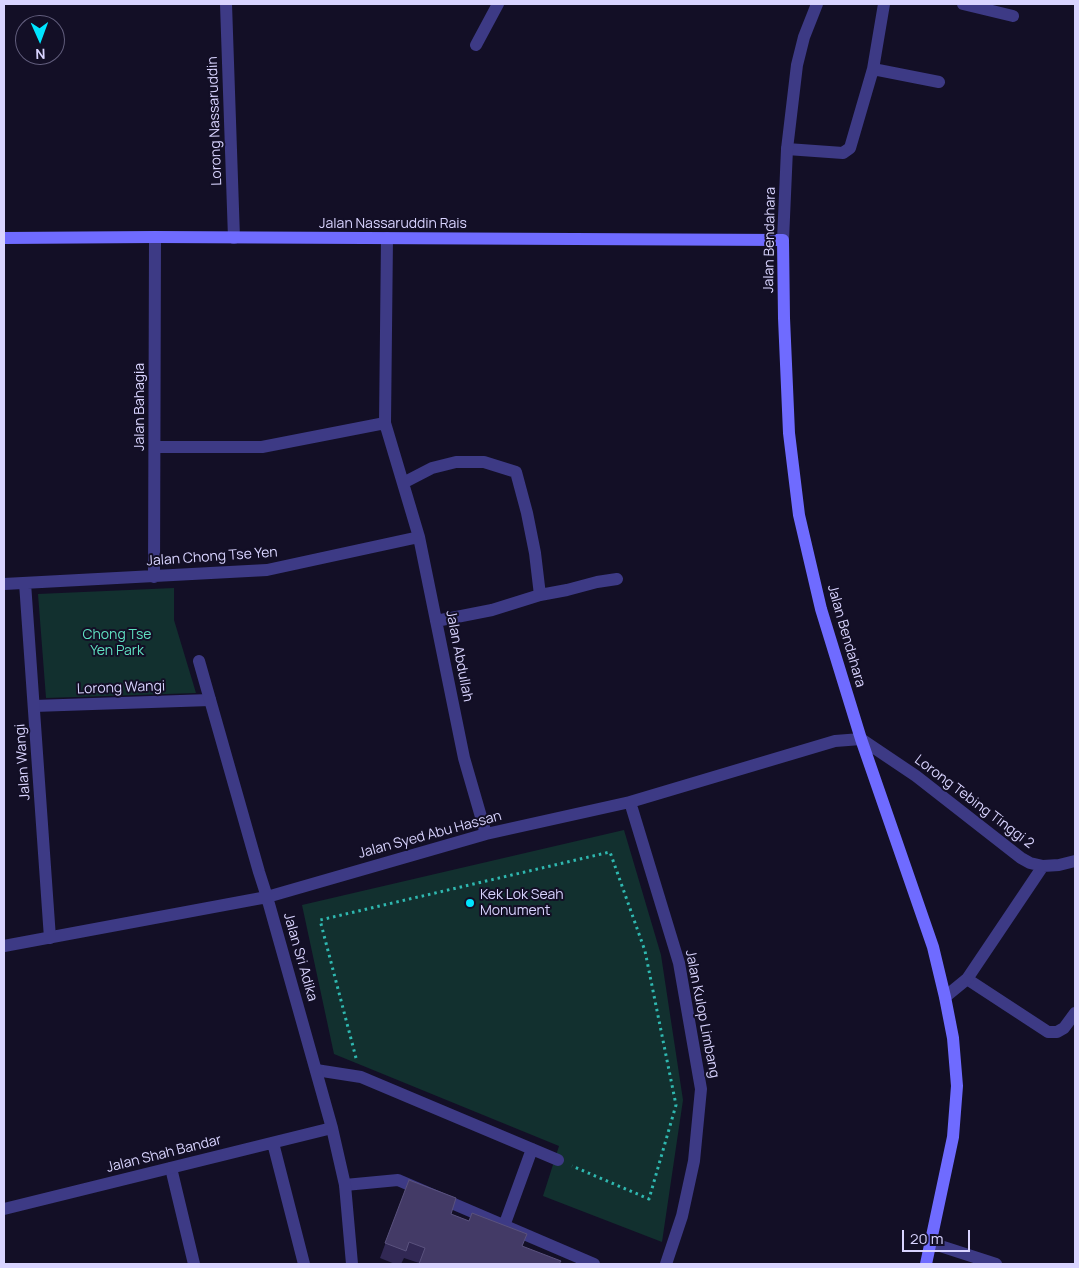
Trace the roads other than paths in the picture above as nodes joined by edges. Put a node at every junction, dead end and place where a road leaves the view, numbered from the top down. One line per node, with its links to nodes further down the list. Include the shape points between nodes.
1 (226, 4): 13 (street, Lorong Nassaruddin)
2 (498, 4): 7 (street)
3 (817, 4): 10 (street, Jalan Bendahara, via 797,65)
4 (884, 4): 8 (street)
5 (963, 4): 6 (street)
6 (1013, 16)
7 (476, 45)
8 (873, 69): 9 (street); 10 (street, via 850,148 843,153)
9 (939, 82)
10 (787, 149): 15 (street, Jalan Bendahara)
11 (155, 237): 12 (main road, Jalan Nassaruddin Rais); 13 (main road, Jalan Nassaruddin Rais); 17 (street, Jalan Bahagia)
12 (4, 238)
13 (234, 238): 14 (main road, Jalan Nassaruddin Rais)
14 (387, 238): 15 (main road, Jalan Nassaruddin Rais); 16 (street, Jalan Abdullah)
15 (783, 240): 29 (main road, Jalan Bendahara, via 789,433 799,515 821,609)
16 (385, 423): 17 (street, via 262,447); 18 (street, Jalan Abdullah)
17 (155, 447): 20 (street, Jalan Bahagia)
18 (403, 483): 19 (street, Jalan Abdullah); 24 (street, via 432,468 456,462 484,462 516,472 535,553)
19 (419, 537): 20 (street, Jalan Chong Tse Yen, via 267,570); 25 (street, Jalan Abdullah)
20 (154, 577): 22 (street, Jalan Chong Tse Yen)
21 (617, 579): 24 (street)
22 (25, 583): 23 (street, Jalan Chong Tse Yen); 28 (street, Jalan Wangi)
23 (4, 584)
24 (540, 595): 25 (street, via 492,610)
25 (436, 621): 31 (street, Jalan Abdullah, via 464,758)
26 (199, 661): 27 (street, Jalan Sri Adika)
27 (210, 700): 28 (street, Lorong Wangi); 34 (street, Jalan Sri Adika)
28 (34, 706): 35 (street, Jalan Wangi)
29 (861, 739): 30 (street, Jalan Syed Abu Hassan, via 835,741); 33 (street, Lorong Tebing Tinggi 2, via 916,776 1021,858); 38 (main road, Jalan Bendahara, via 933,947)
30 (630, 802): 31 (street, Jalan Syed Abu Hassan); 54 (street, Jalan Kulop Limbang, via 679,963 701,1089 694,1160 682,1216)
31 (486, 834): 34 (street, Jalan Syed Abu Hassan)
32 (1075, 861): 33 (street, Lorong Tebing Tinggi 2)
33 (1043, 866): 37 (street)
34 (267, 897): 35 (street, Jalan Syed Abu Hassan); 40 (street, Jalan Sri Adika)
35 (50, 938): 36 (street, Jalan Syed Abu Hassan)
36 (4, 946)
37 (967, 979): 38 (street); 39 (street, via 1048,1032 1064,1028)
38 (946, 997): 49 (main road, Jalan Bendahara, via 956,1086 953,1137)
39 (1075, 1013)
40 (316, 1070): 41 (street, Jalan Sri Adika); 43 (street, via 361,1077)
41 (332, 1128): 42 (street, Jalan Shah Bandar); 46 (street, Jalan Sri Adika)
42 (273, 1142): 45 (street, Jalan Shah Bandar); 51 (street)
43 (532, 1149): 44 (street); 48 (street)
44 (558, 1160)
45 (170, 1168): 47 (street, Jalan Shah Bandar); 50 (street)
46 (345, 1185): 48 (street, via 398,1180); 52 (street, Jalan Sri Adika)
47 (4, 1209)
48 (504, 1226): 53 (street)
49 (932, 1243): 55 (main road, Jalan Bendahara); 56 (street)
50 (194, 1264)
51 (304, 1264)
52 (352, 1264)
53 (594, 1264)
54 (666, 1264)
55 (926, 1264)
56 (996, 1264)

